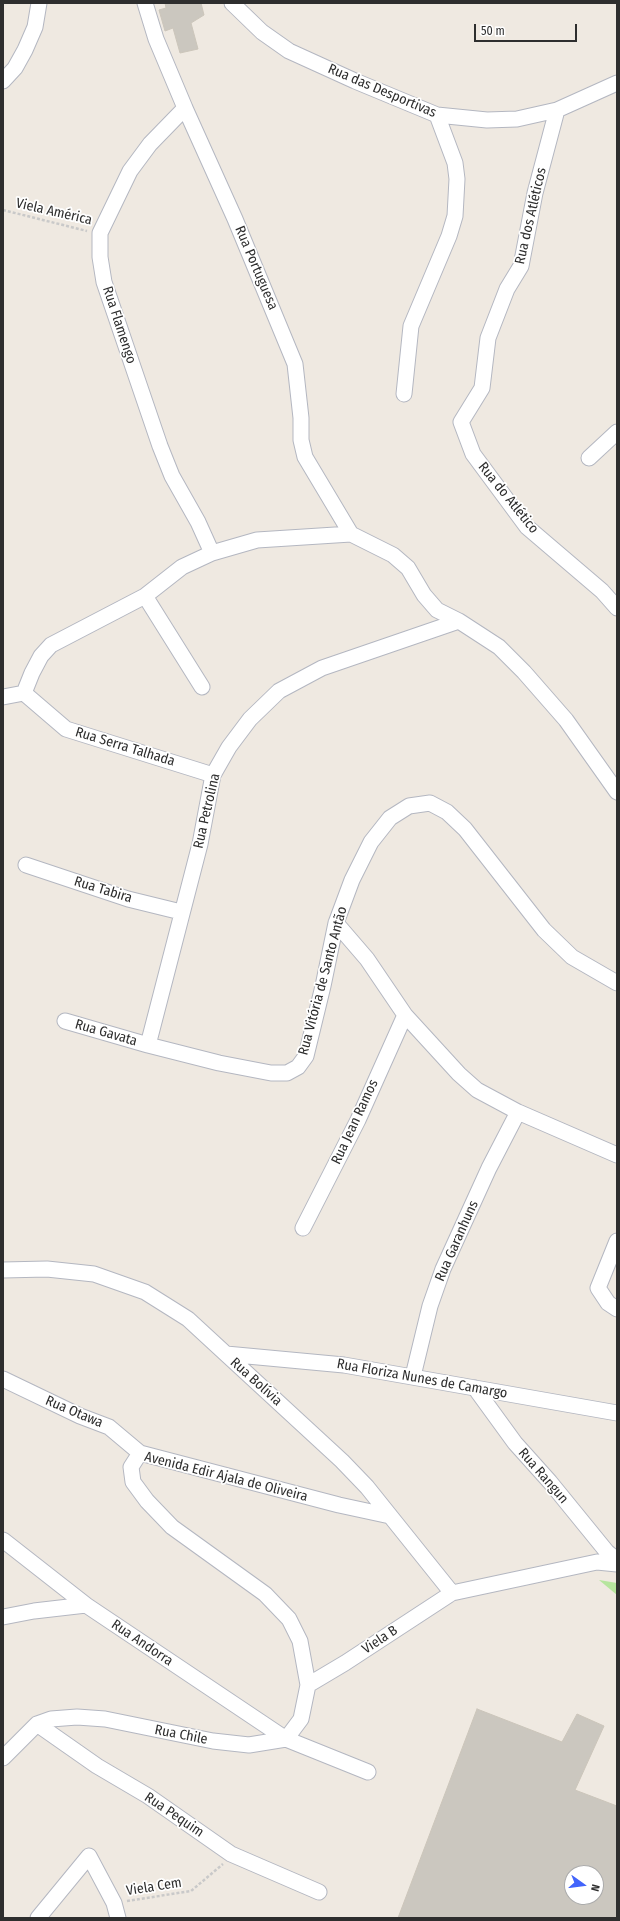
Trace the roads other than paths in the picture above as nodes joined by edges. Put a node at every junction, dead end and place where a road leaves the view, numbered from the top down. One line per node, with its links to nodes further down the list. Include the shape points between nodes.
1 (39, 3): 4 (street, via 35,27 25,50 15,68)
2 (146, 3): 6 (street, Rua Portuguesa, via 156,39)
3 (232, 3): 8 (street, Rua das Desportivas, via 262,32 289,51)
4 (3, 81)
5 (617, 83): 7 (street, Rua das Desportivas)
6 (185, 108): 13 (street, Rua Portuguesa, via 235,219 295,364 301,440 305,457); 14 (street, Rua Flamengo, via 150,144 130,171 100,233 100,258 104,282 160,446 172,476)
7 (557, 110): 8 (street, Rua das Desportivas, via 517,119 488,120); 9 (street, Rua dos Atléticos, via 535,193 521,266 507,289 488,338)
8 (437, 115): 10 (street, via 455,164 455,216 411,326)
9 (482, 388): 16 (street, Rua do Atlético, via 461,422 473,454 527,527 602,590)
10 (404, 394)
11 (617, 432): 12 (street)
12 (589, 458)
13 (351, 534): 14 (street, via 257,540); 17 (street, via 393,555 408,568 437,610)
14 (212, 553): 15 (street, via 182,567)
15 (145, 596): 18 (street); 19 (street, via 51,645 32,673)
16 (617, 608)
17 (459, 621): 21 (street, Rua Petrolina, via 322,668 279,691 250,719 229,747); 22 (street, via 499,647 524,672 566,720)
18 (202, 687)
19 (24, 693): 20 (street); 21 (street, Rua Serra Talhada, via 66,729)
20 (3, 697)
21 (213, 775): 24 (street, Rua Petrolina, via 200,844)
22 (617, 792)
23 (26, 865): 24 (street, Rua Tabira, via 128,899)
24 (181, 912): 29 (street, Rua Petrolina)
25 (336, 923): 26 (street, Rua Vitória de Santo Antão, via 352,880 371,842 396,814 409,806 430,803 447,812 465,829 544,930 572,957); 27 (street, via 367,959); 29 (street, Rua Vitória de Santo Antão, via 324,986 306,1056 298,1067 287,1073 271,1073)
26 (617, 984)
27 (405, 1015): 30 (street, via 477,1090); 32 (street, Rua Jean Ramos, via 358,1120)
28 (65, 1021): 29 (street, Rua Gavata)
29 (148, 1045)
30 (518, 1112): 31 (street); 37 (street, Rua Garanhuns, via 489,1168 443,1269 430,1306)
31 (617, 1155)
32 (303, 1228)
33 (617, 1241): 35 (street, via 598,1288 608,1303)
34 (3, 1270): 36 (street, Rua Bolívia, via 47,1269 94,1274 145,1292 188,1319)
35 (617, 1309)
36 (226, 1354): 37 (street, Rua Floriza Nunes de Camargo, via 344,1365); 42 (street, Rua Bolívia, via 342,1461)
37 (413, 1376): 39 (street, Rua Floriza Nunes de Camargo)
38 (3, 1379): 41 (street, Rua Otawa, via 109,1427)
39 (475, 1388): 40 (street, Rua Floriza Nunes de Camargo); 44 (street, Rua Rangun, via 515,1443 606,1552)
40 (617, 1413)
41 (140, 1453): 42 (street, Avenida Edir Ajala de Oliveira); 49 (street, Avenida Edir Ajala de Oliveira, via 131,1467 133,1482 147,1501 172,1527 265,1594 289,1619 300,1641)
42 (390, 1516): 46 (street, Rua Bolívia)
43 (3, 1540): 47 (street, Rua Andorra)
44 (617, 1560)
45 (617, 1564): 46 (street, via 597,1562)
46 (452, 1593): 49 (street, Viela B)
47 (86, 1605): 48 (street); 51 (street, Rua Andorra)
48 (3, 1617)
49 (308, 1685): 51 (street, Avenida Edir Ajala de Oliveira, via 300,1719)
50 (37, 1724): 51 (street, Rua Chile, via 51,1719 77,1716 249,1746); 52 (street, Rua Chile); 54 (street, Rua Pequim, via 231,1854)
51 (286, 1739): 53 (street)
52 (3, 1758)
53 (368, 1772)
54 (319, 1892)
55 (38, 1918): 56 (street, via 89,1856 114,1903)
56 (118, 1918)

